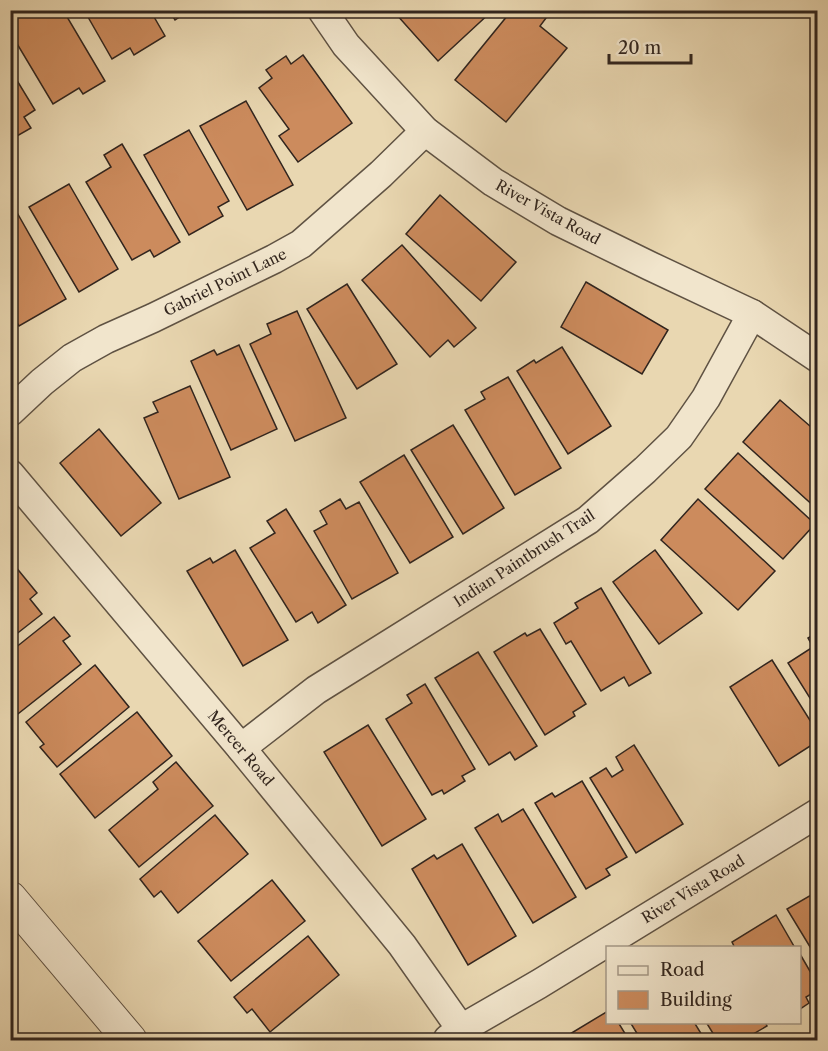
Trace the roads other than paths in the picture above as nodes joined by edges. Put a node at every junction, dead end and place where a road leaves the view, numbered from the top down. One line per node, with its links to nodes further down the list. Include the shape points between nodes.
1 (322, 10): 2 (street, River Vista Road, via 346,45)
2 (425, 131): 3 (street, River Vista Road, via 493,182 558,221); 5 (street, Gabriel Point Lane, via 301,244 72,358)
3 (752, 314): 4 (street, River Vista Road); 7 (street, Indian Paintbrush Trail, via 706,398 679,437 588,520 316,690)
4 (818, 358)
5 (10, 412)
6 (10, 474): 7 (street, Mercer Road)
7 (241, 748): 10 (street, Mercer Road, via 402,945)
8 (818, 813): 10 (street, River Vista Road)
9 (10, 898): 11 (street)
10 (454, 1035)
11 (130, 1041)

